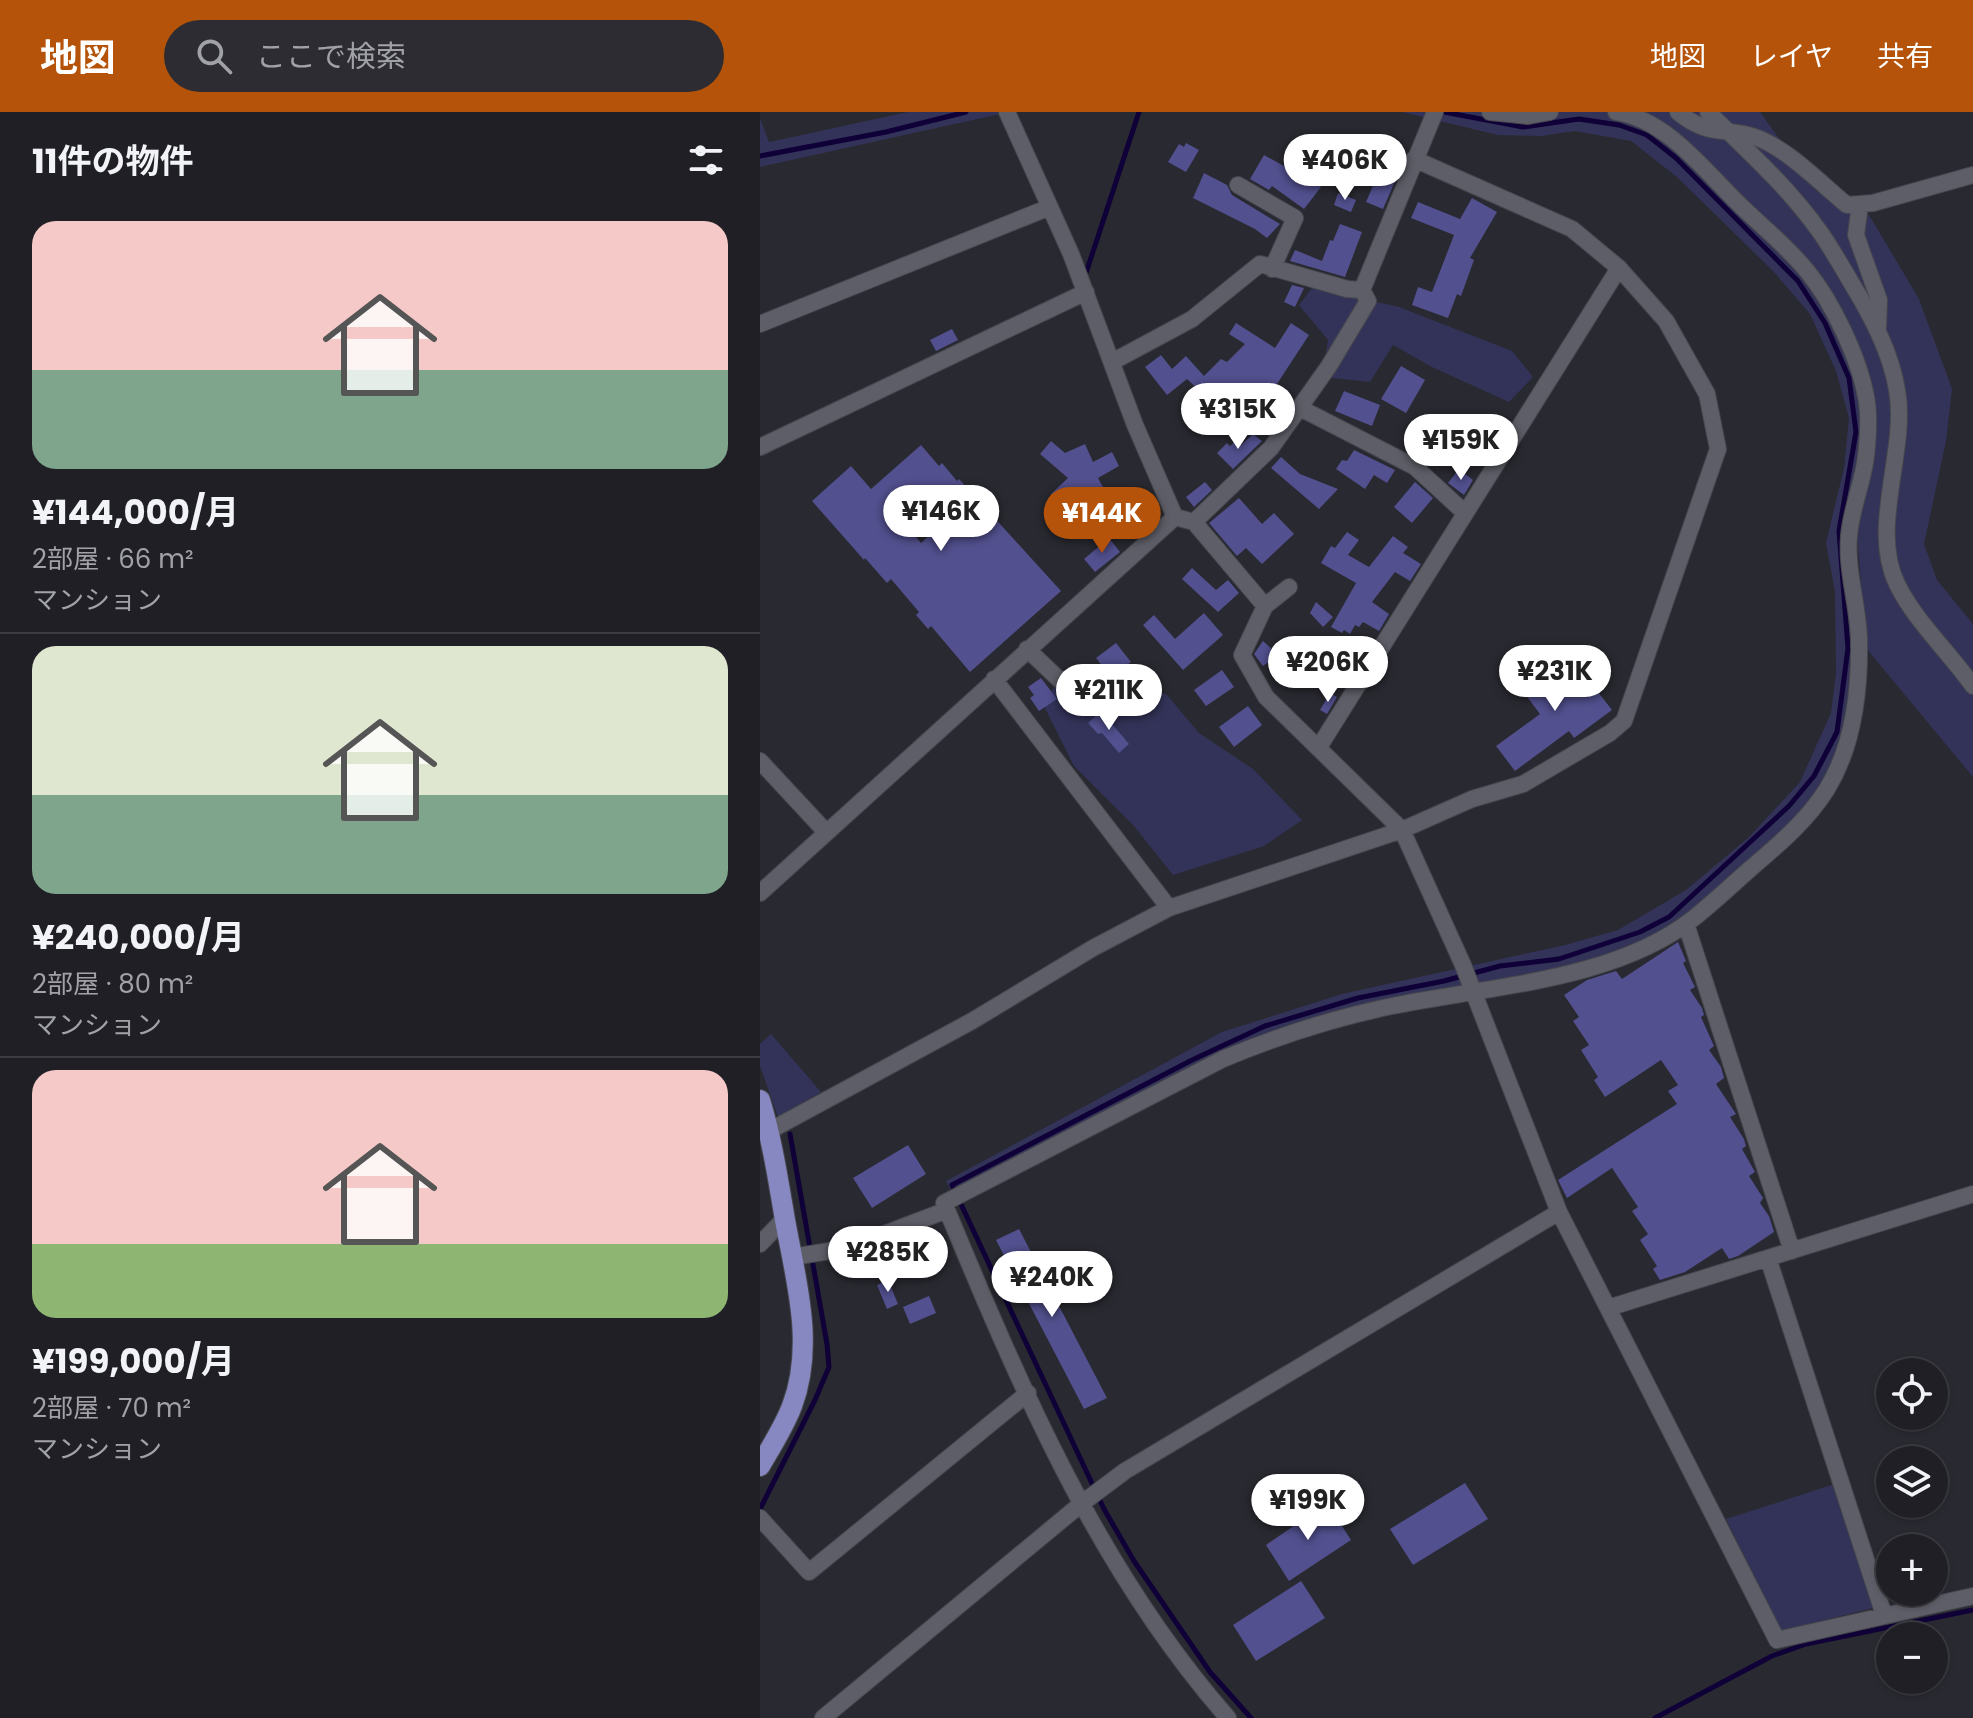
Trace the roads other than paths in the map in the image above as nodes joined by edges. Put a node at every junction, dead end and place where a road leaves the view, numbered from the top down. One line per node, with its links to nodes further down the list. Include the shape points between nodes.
1 (1435, 112): 9 (street)
2 (1490, 112): 3 (street)
3 (1550, 112)
4 (1616, 112): 38 (street, via 1652,124 1677,144 1807,271 1856,360 1867,398 1866,461 1848,538 1859,643 1859,683 1849,736 1828,788 1796,829)
5 (1678, 112): 8 (street, via 1694,125)
6 (1708, 112): 8 (street)
7 (1008, 113): 13 (street)
8 (1731, 134): 12 (street, via 1753,136 1777,147 1847,205); 19 (street, via 1821,233)
9 (1414, 159): 14 (street, via 1572,229); 16 (street)
10 (1973, 175): 12 (street)
11 (1238, 185): 15 (street, via 1295,218)
12 (1860, 204): 19 (street, via 1856,235 1879,300)
13 (1050, 207): 17 (street); 18 (street)
14 (1619, 268): 23 (street); 34 (street, via 1666,321 1707,394 1718,449 1624,721 1523,784)
15 (1272, 269): 16 (street); 20 (street, via 1260,264 1192,319)
16 (1362, 290): 21 (street, via 1368,301)
17 (1086, 292): 20 (street); 22 (street)
18 (760, 324)
19 (1878, 334): 30 (street, via 1898,392 1887,533 1895,582)
20 (1112, 362): 24 (street)
21 (1300, 408): 23 (street, via 1415,467); 25 (street, via 1271,448)
22 (760, 447)
23 (1465, 513): 32 (street)
24 (1175, 517): 25 (street); 28 (street)
25 (1194, 522): 27 (street)
26 (1289, 587): 27 (street)
27 (1265, 606): 32 (street, via 1242,655 1266,697)
28 (1027, 649): 29 (street); 31 (street)
29 (994, 679): 35 (street); 37 (street)
30 (1973, 686)
31 (1085, 704)
32 (1319, 747): 34 (street)
33 (760, 761): 35 (street)
34 (1402, 830): 37 (street); 39 (street)
35 (826, 832): 36 (street)
36 (760, 893)
37 (1169, 908): 41 (street)
38 (1686, 924): 39 (street, via 1618,960); 47 (street)
39 (1473, 992): 43 (street, via 1325,1022 1223,1059 944,1203); 44 (street)
40 (760, 1100): 41 (main road)
41 (769, 1131): 45 (main road)
42 (1973, 1194): 47 (street)
43 (947, 1210): 48 (street, via 848,1248); 51 (street)
44 (1559, 1212): 50 (street); 53 (street, via 1125,1471)
45 (785, 1218): 46 (street); 48 (main road)
46 (760, 1244)
47 (1792, 1251): 49 (street)
48 (792, 1257): 52 (main road, via 804,1339 800,1370 792,1406)
49 (1768, 1258): 50 (street); 56 (street)
50 (1608, 1308): 56 (street, via 1777,1640)
51 (1028, 1393): 53 (street); 54 (street, via 809,1572)
52 (760, 1466)
53 (1081, 1504): 57 (street); 58 (street, via 1145,1611 1191,1677)
54 (760, 1518)
55 (1973, 1596): 56 (street)
56 (1884, 1615)
57 (823, 1718)
58 (1228, 1718)

